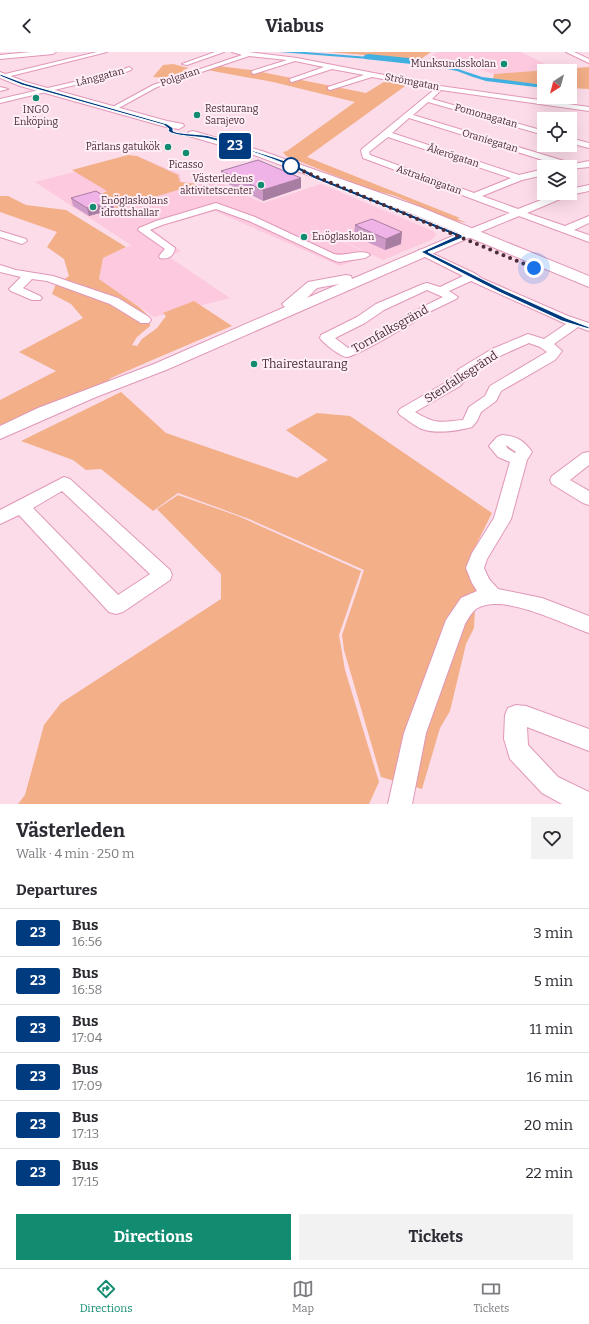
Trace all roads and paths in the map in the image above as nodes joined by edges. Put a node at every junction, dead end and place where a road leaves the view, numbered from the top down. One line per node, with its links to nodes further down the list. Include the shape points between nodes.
1 (49, 52): 7 (street)
2 (104, 52): 15 (street)
3 (220, 52): 10 (street)
4 (235, 52): 6 (street, Strömgatan)
5 (569, 52): 8 (street)
6 (250, 54): 9 (street, Strömgatan); 22 (street, Polgatan, via 155,86)
7 (0, 57)
8 (587, 59)
9 (297, 60): 11 (street, Strömgatan); 13 (street)
10 (185, 64)
11 (334, 66): 14 (street, Strömgatan); 16 (street)
12 (129, 69): 19 (street, Långgatan, via 119,74)
13 (254, 72)
14 (372, 74): 17 (street); 18 (street, Strömgatan)
15 (1, 76): 19 (main road)
16 (292, 80)
17 (330, 88)
18 (440, 88): 20 (street, Astrakangatan); 23 (street, Strömgatan)
19 (48, 90): 21 (street, Långgatan); 22 (main road)
20 (428, 100): 24 (street, Astrakangatan); 25 (street, Pomonagatan)
21 (0, 101)
22 (113, 109): 42 (main road, via 172,126 170,131 174,134 196,133 273,158 315,177)
23 (589, 109)
24 (409, 116): 26 (street, Astrakangatan); 29 (street, Oraniegatan)
25 (537, 131)
26 (387, 134): 33 (street, Åkerögatan); 36 (street, Astrakangatan, via 365,151 366,156)
27 (577, 142): 28 (street)
28 (589, 146)
29 (548, 160)
30 (589, 164): 31 (street)
31 (577, 166)
32 (537, 174): 33 (street)
33 (519, 178): 36 (street)
34 (589, 188): 35 (street)
35 (577, 191)
36 (474, 196): 38 (street, Astrakangatan)
37 (550, 200): 38 (street)
38 (518, 213): 40 (street, Astrakangatan); 42 (street)
39 (589, 219): 40 (street)
40 (565, 230): 43 (street, Astrakangatan)
41 (0, 234): 44 (street)
42 (465, 235): 45 (street); 52 (main road); 54 (main road)
43 (589, 239)
44 (22, 241)
45 (423, 252): 48 (street); 51 (street)
46 (365, 255): 47 (street, via 339,259 316,251 252,219 216,206 143,230 170,248 169,253)
47 (164, 256)
48 (389, 267): 55 (street, via 371,270 344,280 313,284); 56 (street)
49 (0, 268): 50 (street)
50 (30, 275): 57 (street, via 15,289); 58 (street, via 49,278 114,301)
51 (472, 276): 53 (street); 59 (street)
52 (589, 282)
53 (440, 291): 53 (street, Tornfalksgränd, via 427,286 380,307 326,338 347,353 380,337 421,311 452,297)
54 (589, 291)
55 (306, 292): 56 (street, via 310,295); 61 (street, via 278,310 153,363)
56 (323, 296): 61 (street, via 160,368)
57 (36, 298)
58 (145, 320)
59 (582, 325): 60 (street)
60 (545, 344): 60 (street, Stenfalksgränd, via 528,338 497,352 464,372 455,383 405,412 426,425 436,427 467,424 474,410 491,398 495,389 550,357 554,351)
61 (129, 378): 62 (street)
62 (76, 400): 63 (street); 64 (street, via 51,419)
63 (0, 433)
64 (0, 443)
65 (589, 457): 67 (street, via 558,480)
66 (519, 459): 70 (street, via 504,515 478,558 475,568 481,583)
67 (589, 499)
68 (21, 506): 68 (street, via 64,483 164,575 116,606); 69 (street)
69 (0, 518)
70 (493, 596): 71 (street, via 527,601 565,613); 73 (street, via 468,604 456,620 415,733)
71 (589, 625)
72 (589, 740): 74 (street, via 526,716 516,715 515,739 518,751 550,785)
73 (400, 804)
74 (588, 804)

